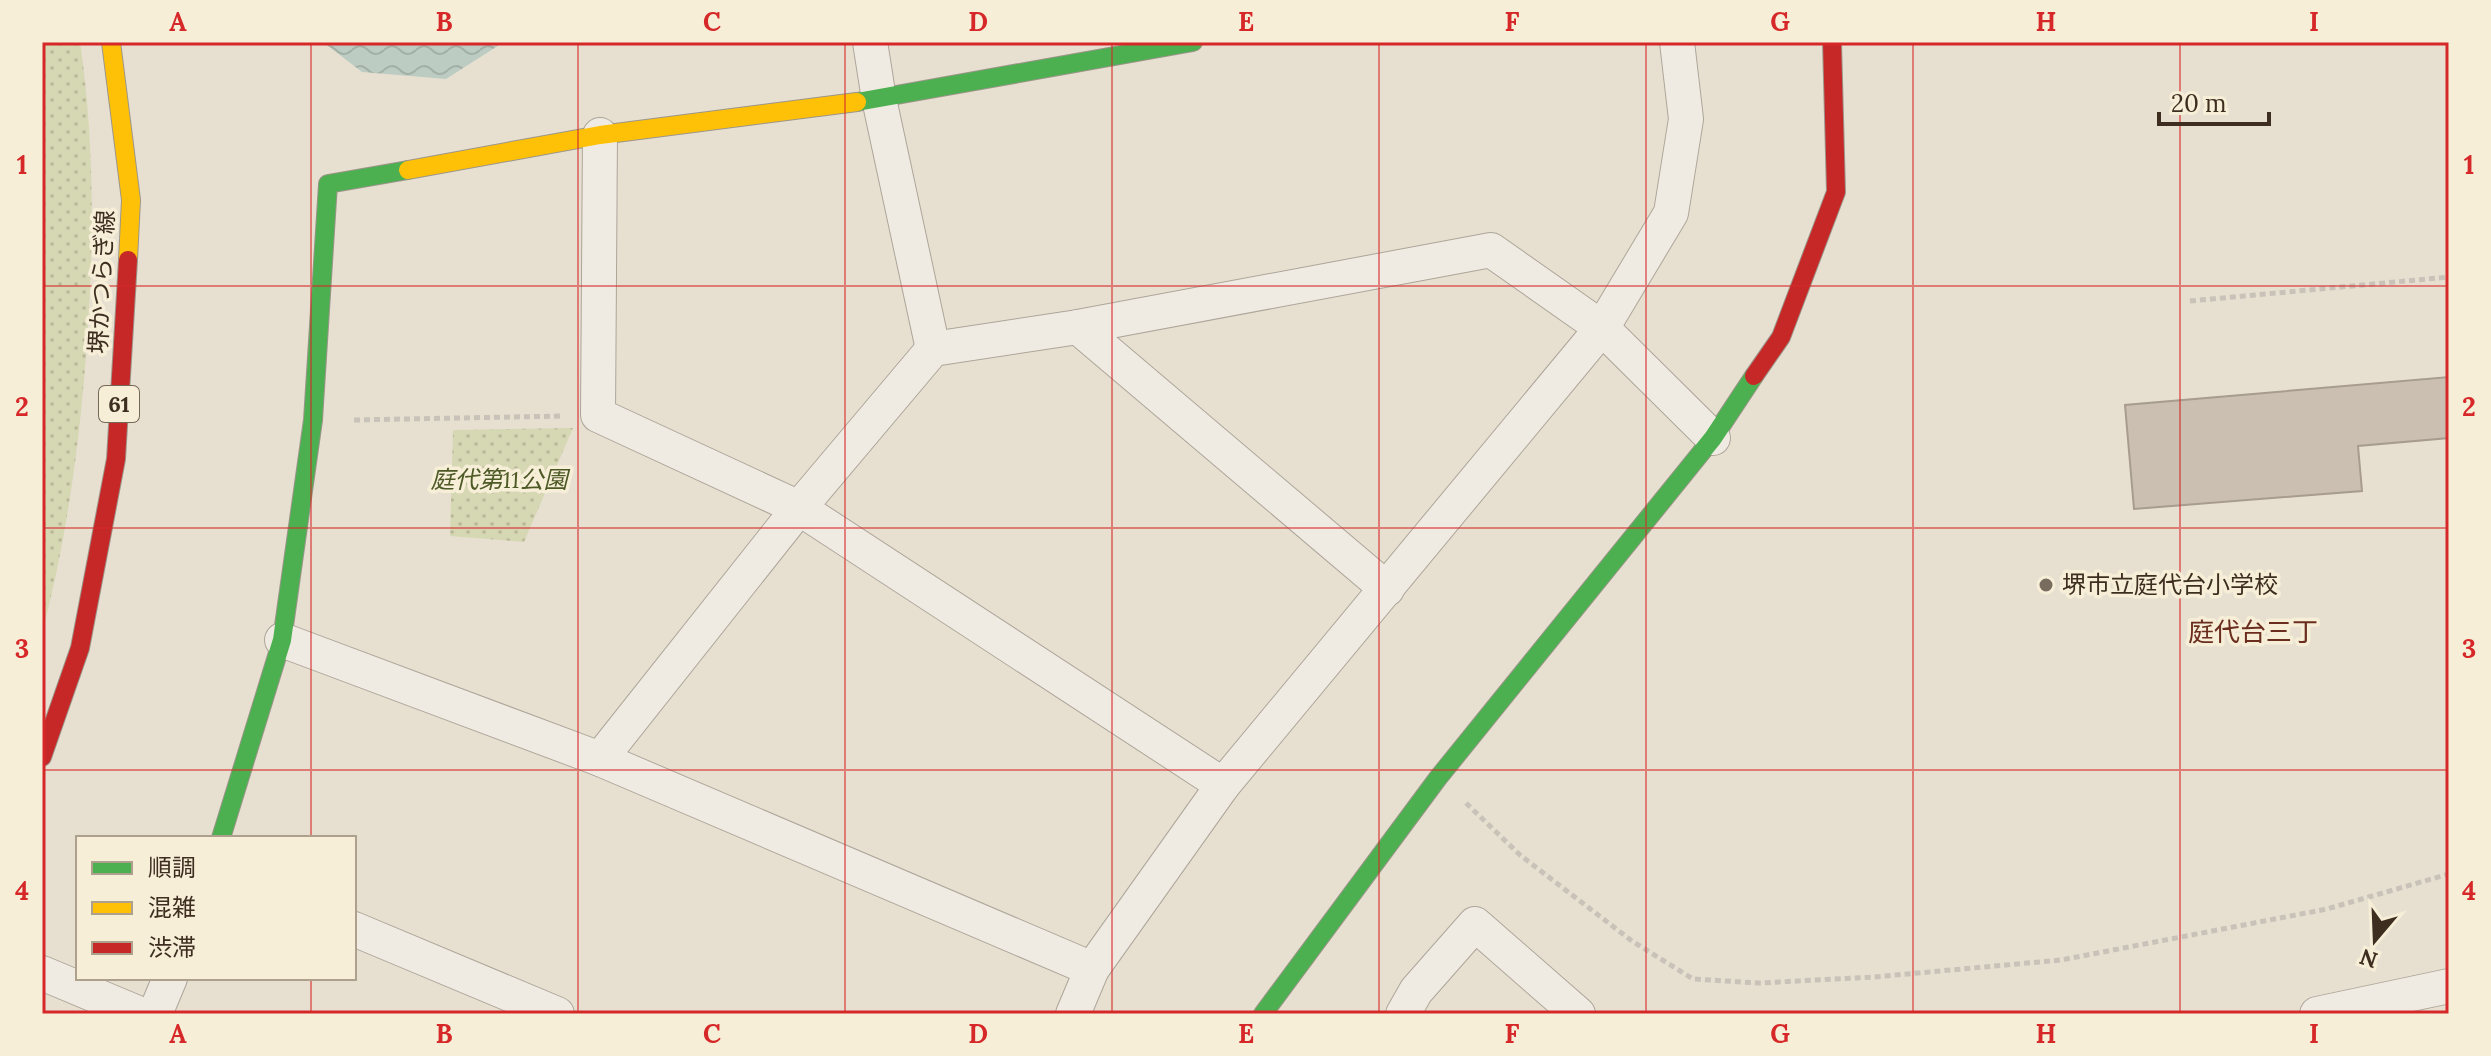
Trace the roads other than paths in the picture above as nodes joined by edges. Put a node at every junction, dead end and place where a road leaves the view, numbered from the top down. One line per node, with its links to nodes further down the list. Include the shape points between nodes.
1 (111, 42): 15 (street, 堺かつらぎ線 / 61, via 131,200 116,459 80,648)
2 (870, 42): 6 (street)
3 (1193, 42): 6 (street)
4 (1677, 42): 9 (street, via 1686,119 1671,213)
5 (1832, 42): 11 (street, via 1836,192 1781,337)
6 (879, 99): 7 (street); 10 (street)
7 (600, 135): 12 (street, via 598,415); 14 (street, via 328,184 313,420)
8 (1078, 327): 9 (street, via 1491,250); 10 (street); 13 (street)
9 (1602, 328): 11 (street); 13 (street)
10 (933, 349): 12 (street)
11 (1713, 438): 28 (street, via 1438,778)
12 (799, 508): 16 (street); 17 (street)
13 (1387, 589): 17 (street)
14 (282, 640): 16 (street); 18 (street)
15 (42, 757)
16 (600, 759): 20 (street)
17 (1223, 785): 20 (street)
18 (222, 836)
19 (356, 930): 26 (street)
20 (1092, 969): 27 (street)
21 (42, 973): 24 (street)
22 (169, 980): 25 (street)
23 (2449, 986): 31 (street)
24 (140, 1014)
25 (155, 1014)
26 (557, 1014)
27 (1073, 1014)
28 (1263, 1014)
29 (1403, 1014): 30 (street, via 1416,991 1475,924)
30 (1578, 1014)
31 (2317, 1014)

